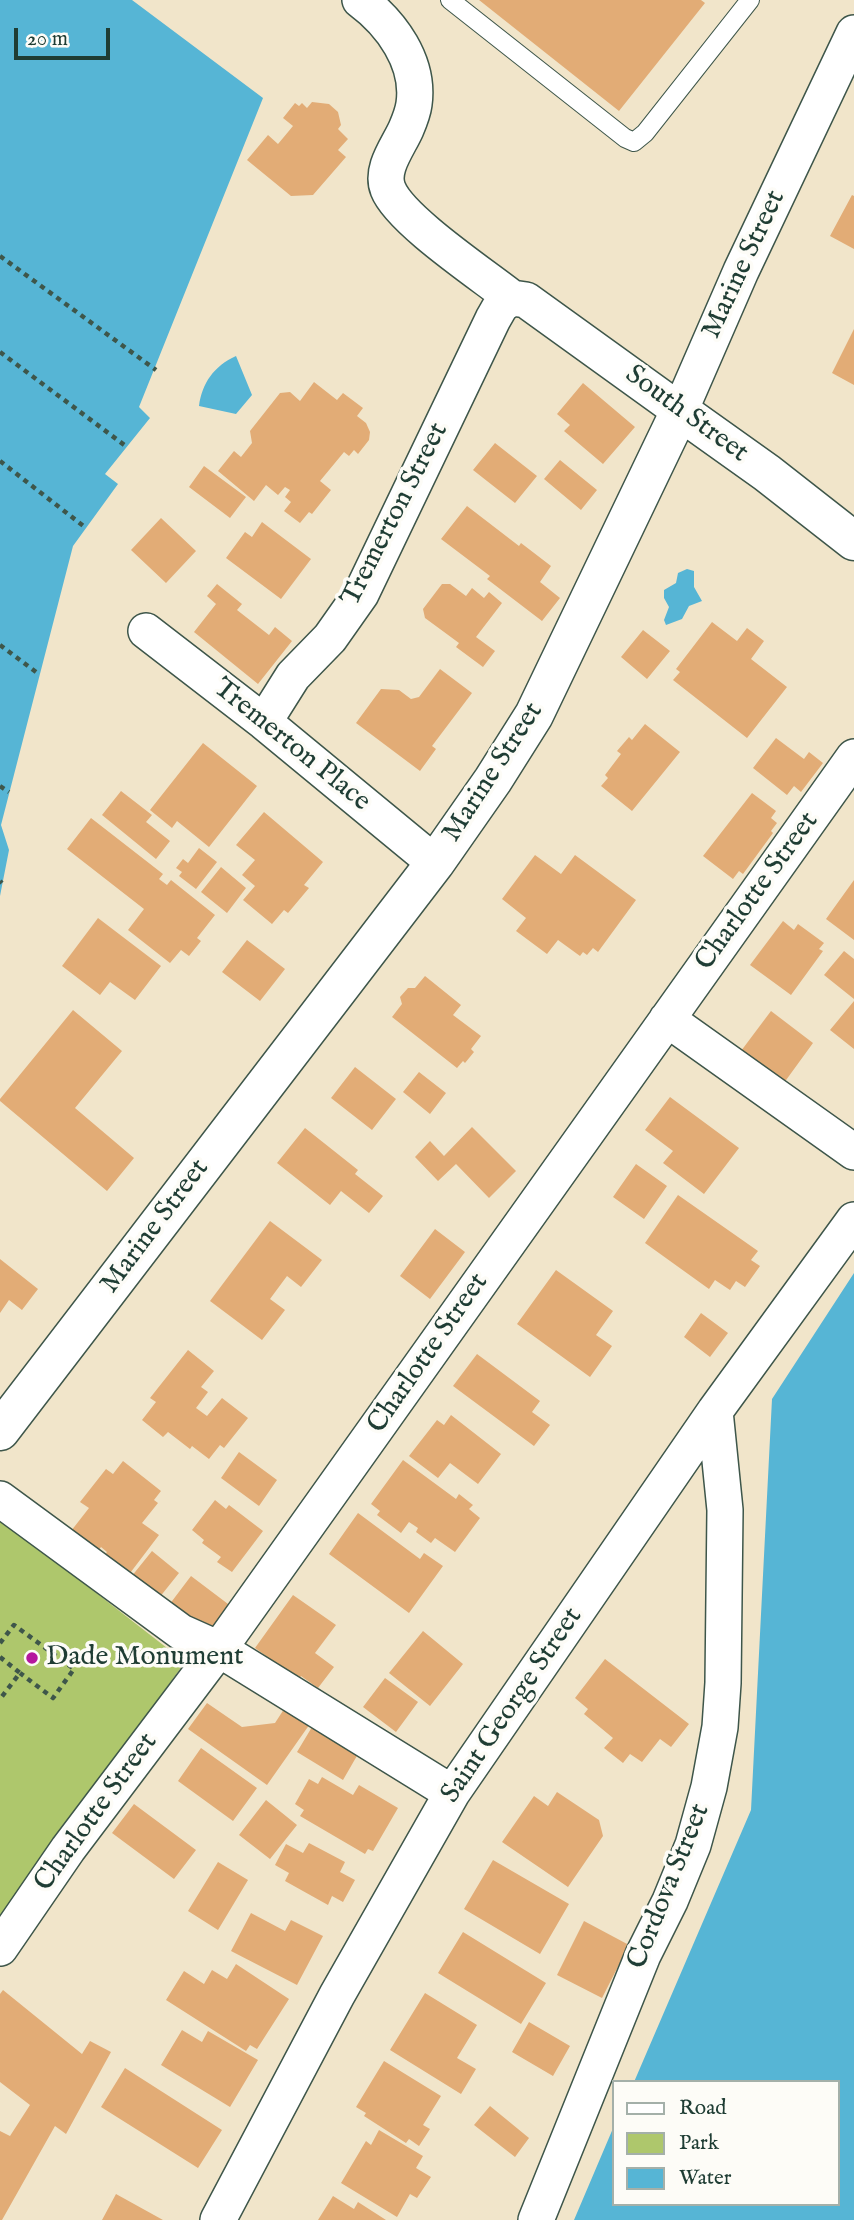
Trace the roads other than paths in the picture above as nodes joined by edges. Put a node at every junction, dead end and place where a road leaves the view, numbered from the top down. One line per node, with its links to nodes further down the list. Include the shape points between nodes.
1 (360, 0): 5 (street, South Street, via 391,28 414,81 414,105 386,172 387,188 415,223)
2 (450, 0): 3 (lane, via 634,142)
3 (750, 0)
4 (854, 33): 6 (street, Marine Street)
5 (512, 298): 6 (street, South Street, via 526,300); 9 (street, Tremerton Street, via 501,305 493,320 360,594 330,638 292,676)
6 (680, 411): 7 (street, South Street); 11 (street, Marine Street, via 534,715)
7 (854, 541)
8 (146, 631): 9 (street, Tremerton Place)
9 (264, 722): 11 (street, Tremerton Place)
10 (854, 757): 12 (street, Charlotte Street)
11 (435, 863): 16 (street, Marine Street)
12 (667, 1019): 13 (street); 18 (street, Charlotte Street)
13 (854, 1152)
14 (854, 1220): 15 (street, Saint George Street)
15 (715, 1411): 19 (street, Saint George Street); 22 (street, Cordova Street, via 725,1510 723,1683 709,1787 693,1845 643,1955)
16 (0, 1431)
17 (0, 1499): 18 (street, via 181,1632)
18 (219, 1648): 19 (street); 20 (street, Charlotte Street)
19 (452, 1793): 21 (street, Saint George Street, via 337,1995)
20 (0, 1948)
21 (218, 2220)
22 (537, 2220)

